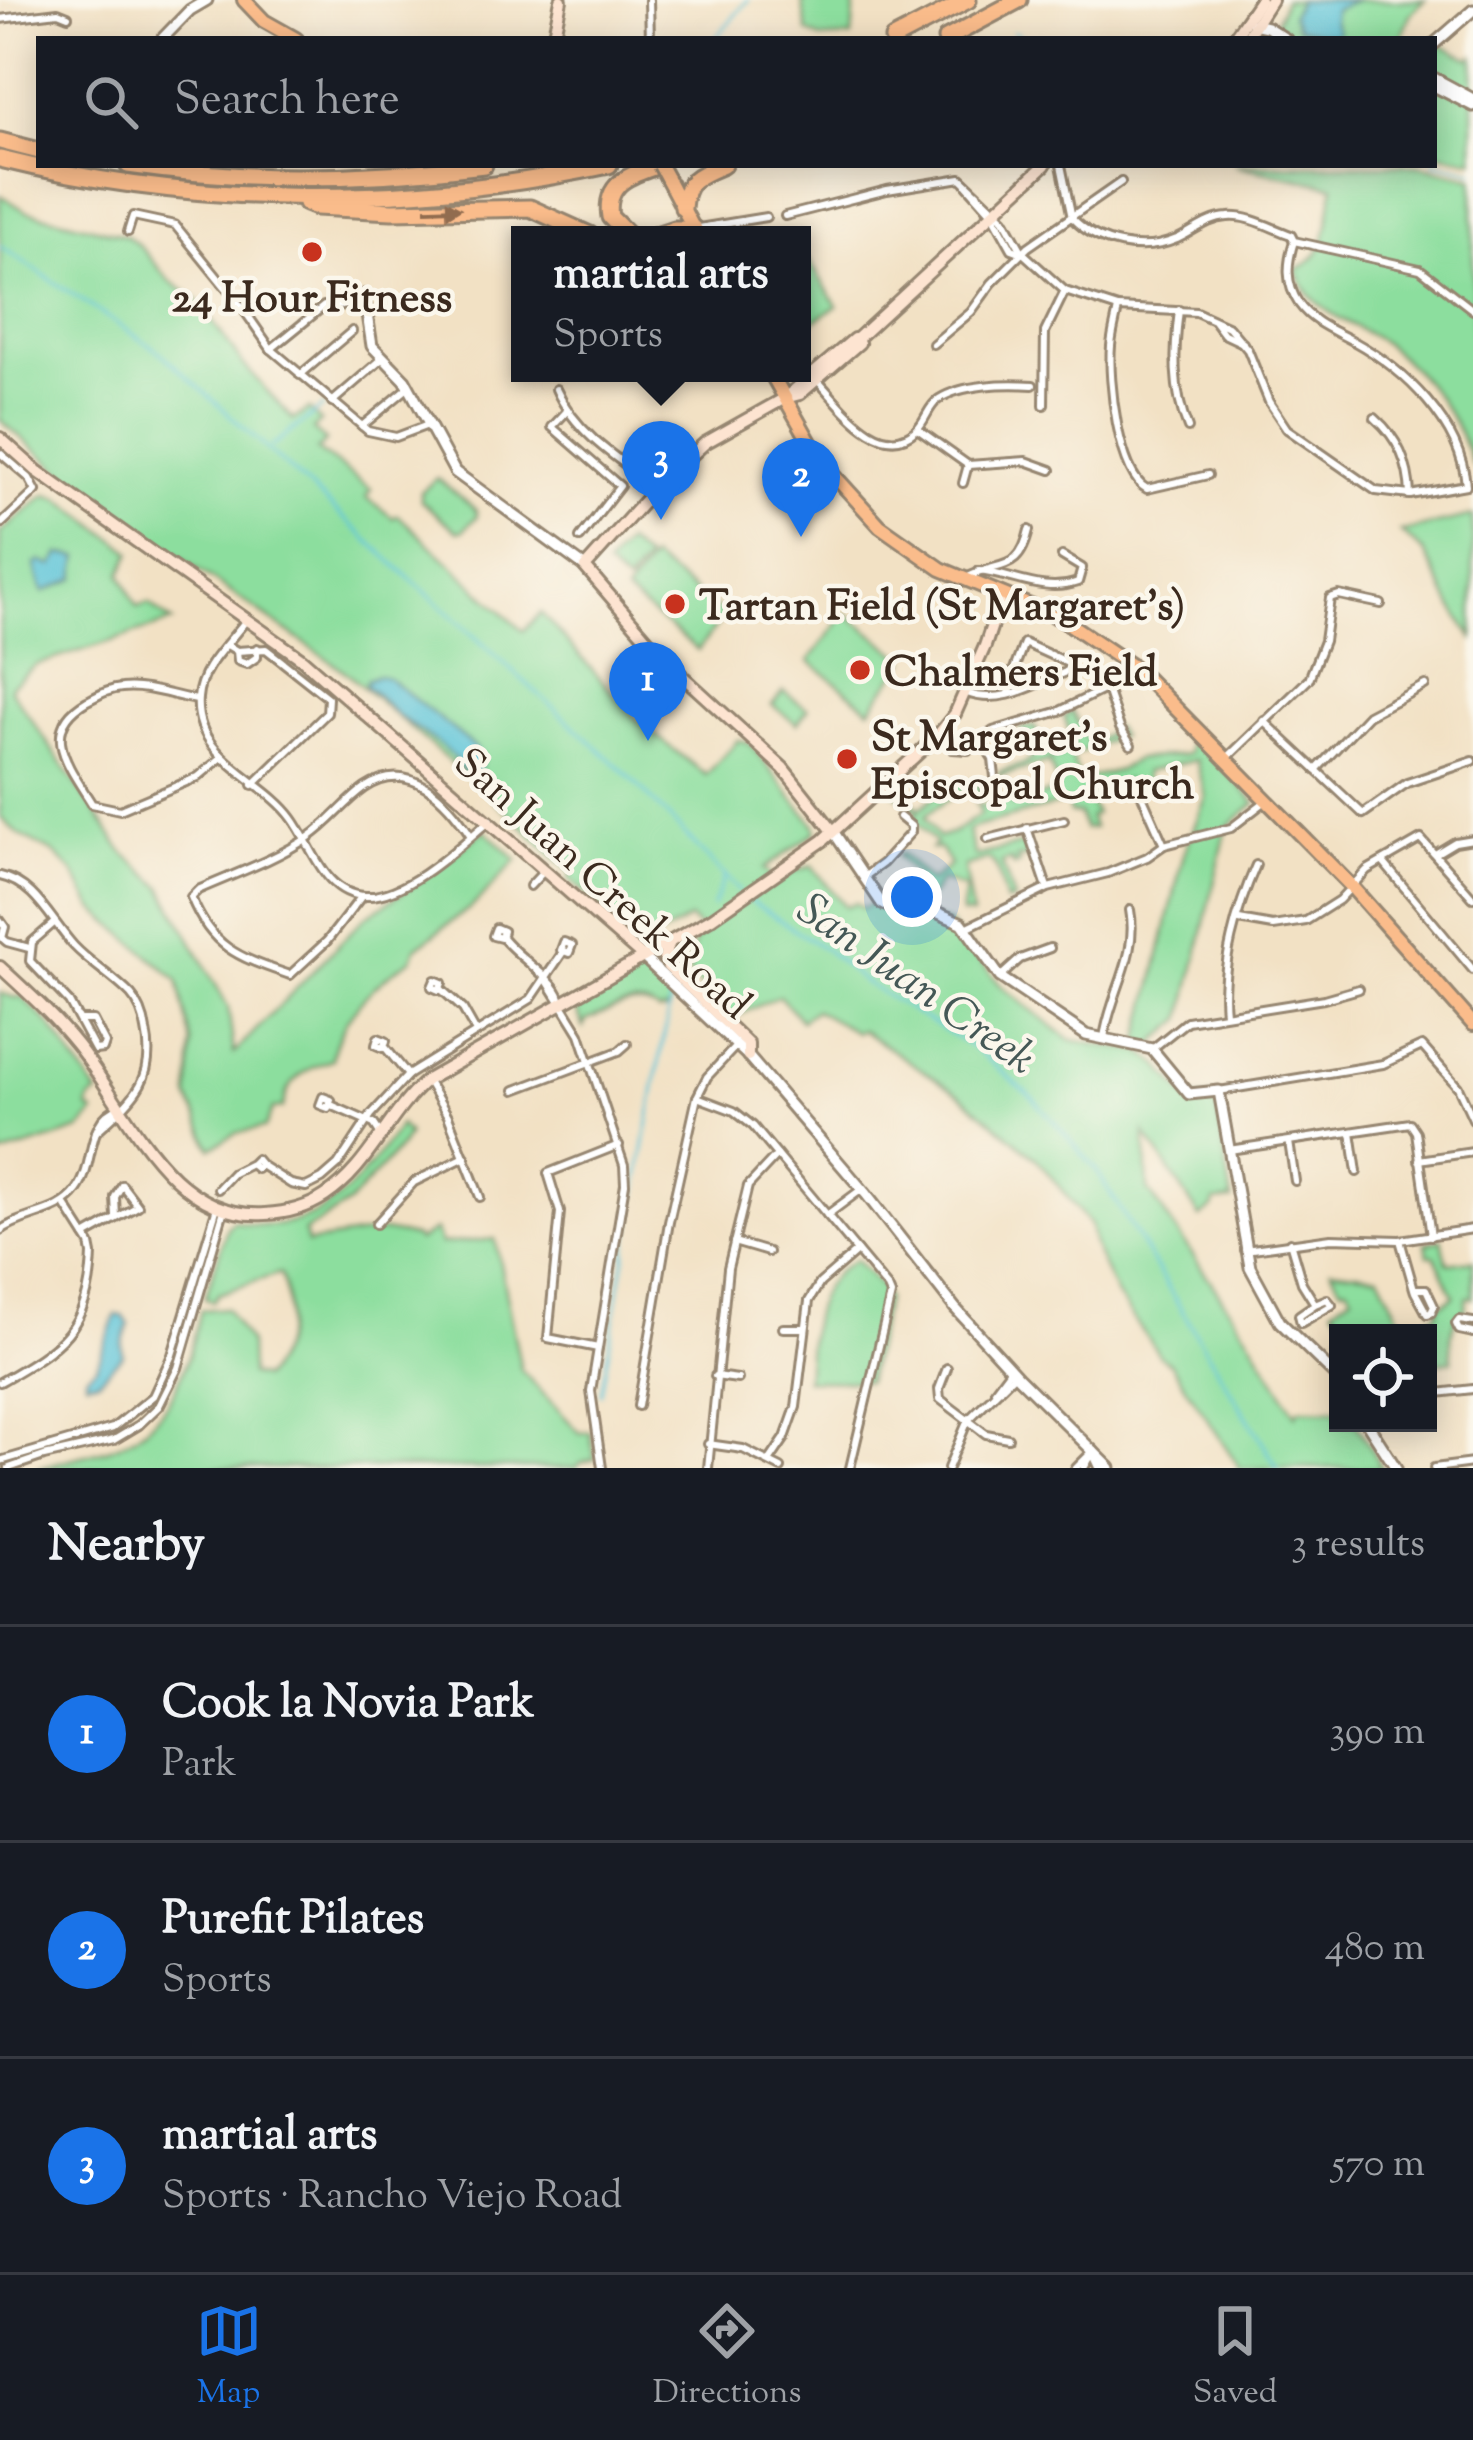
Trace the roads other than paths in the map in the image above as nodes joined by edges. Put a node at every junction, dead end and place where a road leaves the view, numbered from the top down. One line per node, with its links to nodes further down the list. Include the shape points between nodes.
1 (196, 0): 14 (street)
2 (207, 0): 15 (street)
3 (244, 0): 16 (main road)
4 (561, 0): 17 (main road)
5 (649, 0): 18 (street)
6 (968, 0): 19 (highway)
7 (1019, 0): 20 (highway)
8 (1260, 0): 13 (main road)
9 (1271, 0): 13 (main road)
10 (1473, 10): 25 (street)
11 (68, 16): 12 (street)
12 (0, 19)
13 (1252, 24): 21 (main road); 22 (main road); 23 (street); 24 (street)
14 (161, 36)
15 (161, 36)
16 (291, 36)
17 (554, 36)
18 (650, 36)
19 (899, 36)
20 (952, 36)
21 (1237, 36)
22 (1247, 36)
23 (1262, 36)
24 (1281, 36)
25 (1437, 41)
26 (1437, 84): 27 (street)
27 (1473, 102)
28 (0, 141): 29 (highway)
29 (36, 150)
30 (0, 159): 31 (highway)
31 (36, 167)
32 (43, 168): 43 (highway, via 202,193)
33 (157, 168): 41 (highway)
34 (389, 168): 41 (highway)
35 (459, 168): 41 (highway)
36 (594, 168): 43 (highway, via 445,191)
37 (716, 168): 44 (highway, via 692,179)
38 (1043, 168): 45 (main road)
39 (1062, 168): 48 (street)
40 (662, 169): 44 (main road); 50 (highway, via 622,179 610,197)
41 (339, 176)
42 (1121, 182): 48 (street)
43 (294, 197): 49 (highway, one-way to 49, via 316,207 392,211 530,208)
44 (683, 208): 51 (main road)
45 (993, 212): 47 (street, via 961,178); 55 (street); 66 (main road)
46 (766, 217): 52 (street)
47 (785, 217)
48 (1072, 218): 54 (street, via 1098,238 1126,245 1165,243 1226,217); 55 (street)
49 (570, 226)
50 (618, 226)
51 (689, 226)
52 (724, 226)
53 (128, 232): 63 (street, via 133,216 175,225)
54 (1294, 241): 60 (street, via 1420,269); 87 (street, via 1289,281 1303,308 1400,375 1453,442 1466,484)
55 (1023, 253): 56 (street); 62 (street)
56 (1065, 291): 58 (street); 73 (street, via 1046,332)
57 (364, 295): 63 (street, via 356,305 323,306); 64 (street, via 368,334)
58 (1118, 308): 59 (street); 84 (street, via 1110,360 1121,443 1136,482 1148,489)
59 (1179, 310): 78 (street, via 1174,356); 87 (street, via 1228,327 1243,343 1287,429 1376,491)
60 (1473, 310)
61 (352, 331): 65 (street)
62 (933, 344)
63 (271, 349): 65 (street)
64 (382, 359): 69 (street); 72 (street)
65 (299, 375): 72 (street)
66 (816, 378): 71 (main road); 79 (street, via 864,430 893,438)
67 (776, 382): 71 (main road)
68 (1034, 385): 79 (street, via 944,396)
69 (409, 387): 76 (street); 77 (street)
70 (556, 389): 74 (street)
71 (784, 398): 86 (main road, via 705,443); 94 (main road, via 856,502 895,538)
72 (332, 401): 76 (street)
73 (1044, 405)
74 (567, 411): 86 (street); 90 (street, via 552,427 620,486)
75 (1375, 418): 87 (street, via 1400,448)
76 (362, 426): 77 (street, via 395,437)
77 (424, 426): 92 (street, via 455,472)
78 (1188, 428)
79 (918, 429): 82 (street)
80 (0, 438): 97 (main road, San Juan Creek Road)
81 (0, 453): 88 (street, via 36,491)
82 (968, 465): 83 (street, via 1026,461); 85 (street)
83 (1051, 470)
84 (1208, 475)
85 (963, 483)
86 (657, 487): 92 (main road)
87 (1410, 495)
88 (0, 525)
89 (1029, 530): 93 (street, via 1016,562)
90 (580, 538)
91 (1062, 556): 93 (street, via 1082,568 1073,585 1039,588)
92 (585, 567): 123 (main road, via 678,673 783,768)
93 (979, 572): 94 (street)
94 (963, 579): 95 (main road)
95 (1001, 595): 104 (main road); 112 (main road, via 1106,646)
96 (1381, 604): 107 (street, via 1330,598 1309,679)
97 (246, 620): 98 (street); 120 (main road, San Juan Creek Road)
98 (227, 645): 100 (street); 106 (street)
99 (257, 648): 100 (street); 100 (street, via 247,664); 115 (street, via 282,660 329,706)
100 (237, 651)
101 (1121, 681): 103 (street)
102 (1425, 685): 114 (street, via 1368,715)
103 (1108, 689): 109 (street); 110 (street)
104 (967, 693): 105 (street, via 989,700); 108 (main road)
105 (1010, 694): 105 (street, via 1069,670 1065,659 1024,643)
106 (197, 700): 111 (street); 111 (street, via 105,691 71,711 60,728 63,757 92,804 115,810 198,777)
107 (1264, 721): 112 (street); 114 (street)
108 (938, 735): 109 (street, via 953,749); 123 (main road)
109 (982, 742): 117 (street)
110 (1131, 745)
111 (222, 757): 115 (street)
112 (1226, 759): 118 (main road)
113 (1473, 761): 114 (street, via 1407,783 1363,814)
114 (1316, 770)
115 (253, 785): 127 (street, via 291,815)
116 (1140, 790): 128 (street)
117 (997, 795)
118 (1267, 800): 128 (street, via 1231,828); 136 (main road)
119 (900, 817): 134 (street, via 911,832)
120 (490, 820): 124 (street); 132 (main road, San Juan Creek Road)
121 (1064, 820): 122 (street)
122 (1027, 828): 125 (street); 137 (street)
123 (833, 831): 134 (street); 147 (main road)
124 (471, 836): 127 (street, via 439,794 399,778 366,788); 138 (street, via 414,880)
125 (988, 838)
126 (1473, 839): 129 (street)
127 (305, 840): 138 (street, via 320,868); 138 (street, via 194,892 197,911 233,955 290,975)
128 (1164, 845): 137 (street, via 1108,873)
129 (1435, 854): 130 (street, via 1420,839); 139 (street)
130 (1383, 862): 136 (street); 152 (street)
131 (1256, 866): 142 (street)
132 (545, 869): 135 (street); 151 (main road, San Juan Creek Road)
133 (0, 876): 143 (street, via 31,891)
134 (862, 878): 144 (street, via 882,904 935,910)
135 (530, 886)
136 (1351, 886): 142 (street, via 1306,920); 161 (main road)
137 (1048, 888): 144 (street)
138 (362, 897)
139 (1473, 898)
140 (1130, 910): 163 (street, via 1132,938)
141 (0, 920): 145 (street)
142 (1239, 920): 159 (street)
143 (54, 923): 148 (street); 176 (street, via 141,1011 149,1066)
144 (966, 928): 154 (street)
145 (1, 937): 148 (street)
146 (502, 937): 155 (street)
147 (670, 942): 151 (main road); 168 (main road, via 668,968 748,1044)
148 (29, 948): 160 (street, via 30,961)
149 (1050, 949): 154 (street)
150 (563, 952): 155 (street)
151 (644, 957): 158 (main road); 165 (street, San Juan Creek Road)
152 (1473, 970)
153 (1, 971): 176 (main road, via 45,1008)
154 (1000, 977): 163 (street, via 1086,1035)
155 (546, 979): 158 (street); 162 (street, via 524,1005)
156 (441, 989): 162 (street)
157 (1359, 989): 159 (street)
158 (560, 1001): 169 (street); 171 (main road)
159 (1225, 1013): 167 (street, via 1187,1021)
160 (80, 1021): 160 (street, via 95,1050 103,1049 93,1020)
161 (1473, 1024)
162 (476, 1032): 170 (street)
163 (1104, 1038): 167 (street)
164 (627, 1044): 169 (street)
165 (736, 1045): 168 (street, San Juan Creek Road); 174 (street)
166 (385, 1047): 170 (street)
167 (1152, 1049): 173 (street, via 1184,1091)
168 (748, 1056): 191 (street, San Juan Creek Road)
169 (590, 1062): 172 (street); 182 (street)
170 (408, 1075): 178 (street)
171 (427, 1080): 180 (main road); 186 (street)
172 (515, 1090)
173 (1219, 1091): 177 (street, via 1383,1064 1422,1046 1458,1087); 183 (street)
174 (697, 1097): 185 (street, via 734,1111); 224 (street)
175 (331, 1105): 178 (street)
176 (121, 1107): 193 (street, via 96,1132 79,1189); 194 (main road, via 173,1177)
177 (1473, 1119)
178 (366, 1122): 180 (street); 190 (street, via 322,1180 291,1184 251,1164)
179 (1351, 1132): 181 (street); 187 (street, via 1410,1123); 188 (street)
180 (380, 1133): 194 (main road, via 345,1180 309,1205 271,1214)
181 (1288, 1142): 183 (street); 189 (street)
182 (619, 1145): 215 (street, via 626,1184); 215 (street, via 548,1173 560,1212 548,1339)
183 (1228, 1150): 205 (street)
184 (1473, 1152): 187 (street)
185 (777, 1155): 195 (street); 203 (street, via 748,1186)
186 (465, 1157): 192 (street); 197 (street, via 414,1182)
187 (1419, 1160): 201 (street)
188 (1357, 1172)
189 (1295, 1181)
190 (218, 1189)
191 (862, 1189): 195 (street); 218 (street, San Juan Creek Road)
192 (480, 1197)
193 (64, 1203): 199 (street); 200 (street)
194 (220, 1208): 209 (street)
195 (827, 1215): 206 (street)
196 (116, 1216): 196 (street, via 138,1206 122,1185 116,1197); 200 (street)
197 (376, 1224)
198 (1473, 1229): 201 (street)
199 (0, 1231)
200 (86, 1236): 221 (street, via 91,1268 73,1330)
201 (1431, 1236): 202 (street)
202 (1400, 1240): 204 (street); 208 (street)
203 (734, 1242): 207 (street); 219 (street)
204 (1289, 1242): 205 (street); 210 (street)
205 (1245, 1250): 217 (street, via 1280,1322)
206 (857, 1251): 213 (street, via 820,1283); 239 (street, via 890,1295)
207 (768, 1252)
208 (1414, 1289)
209 (192, 1301): 230 (street, via 161,1383 142,1409 113,1428); 233 (street, via 172,1383 150,1416 114,1440)
210 (1316, 1304): 210 (street, via 1299,1315 1301,1323 1331,1308 1327,1300)
211 (1473, 1322): 214 (street, via 1456,1324)
212 (783, 1328): 213 (street)
213 (804, 1328): 231 (street, via 796,1407)
214 (1473, 1333)
215 (598, 1348): 236 (street, via 591,1391)
216 (947, 1367): 225 (street, via 940,1399)
217 (1329, 1369)
218 (1013, 1371): 225 (street); 229 (street, San Juan Creek Road)
219 (715, 1376): 220 (street); 228 (street)
220 (739, 1379)
221 (0, 1382)
222 (1473, 1389): 223 (street)
223 (1437, 1393)
224 (638, 1406)
225 (968, 1420): 227 (street); 240 (street)
226 (1373, 1432): 243 (street)
227 (1008, 1438)
228 (708, 1444): 231 (street); 237 (street)
229 (1093, 1450): 241 (street); 242 (street, San Juan Creek Road)
230 (31, 1451): 232 (street); 233 (street)
231 (770, 1460): 238 (street)
232 (0, 1461)
233 (34, 1461): 235 (street)
234 (1469, 1465): 244 (street)
235 (9, 1468)
236 (602, 1468)
237 (708, 1468)
238 (781, 1468)
239 (850, 1468)
240 (948, 1468)
241 (1080, 1468)
242 (1106, 1468)
243 (1396, 1468)
244 (1434, 1468)

